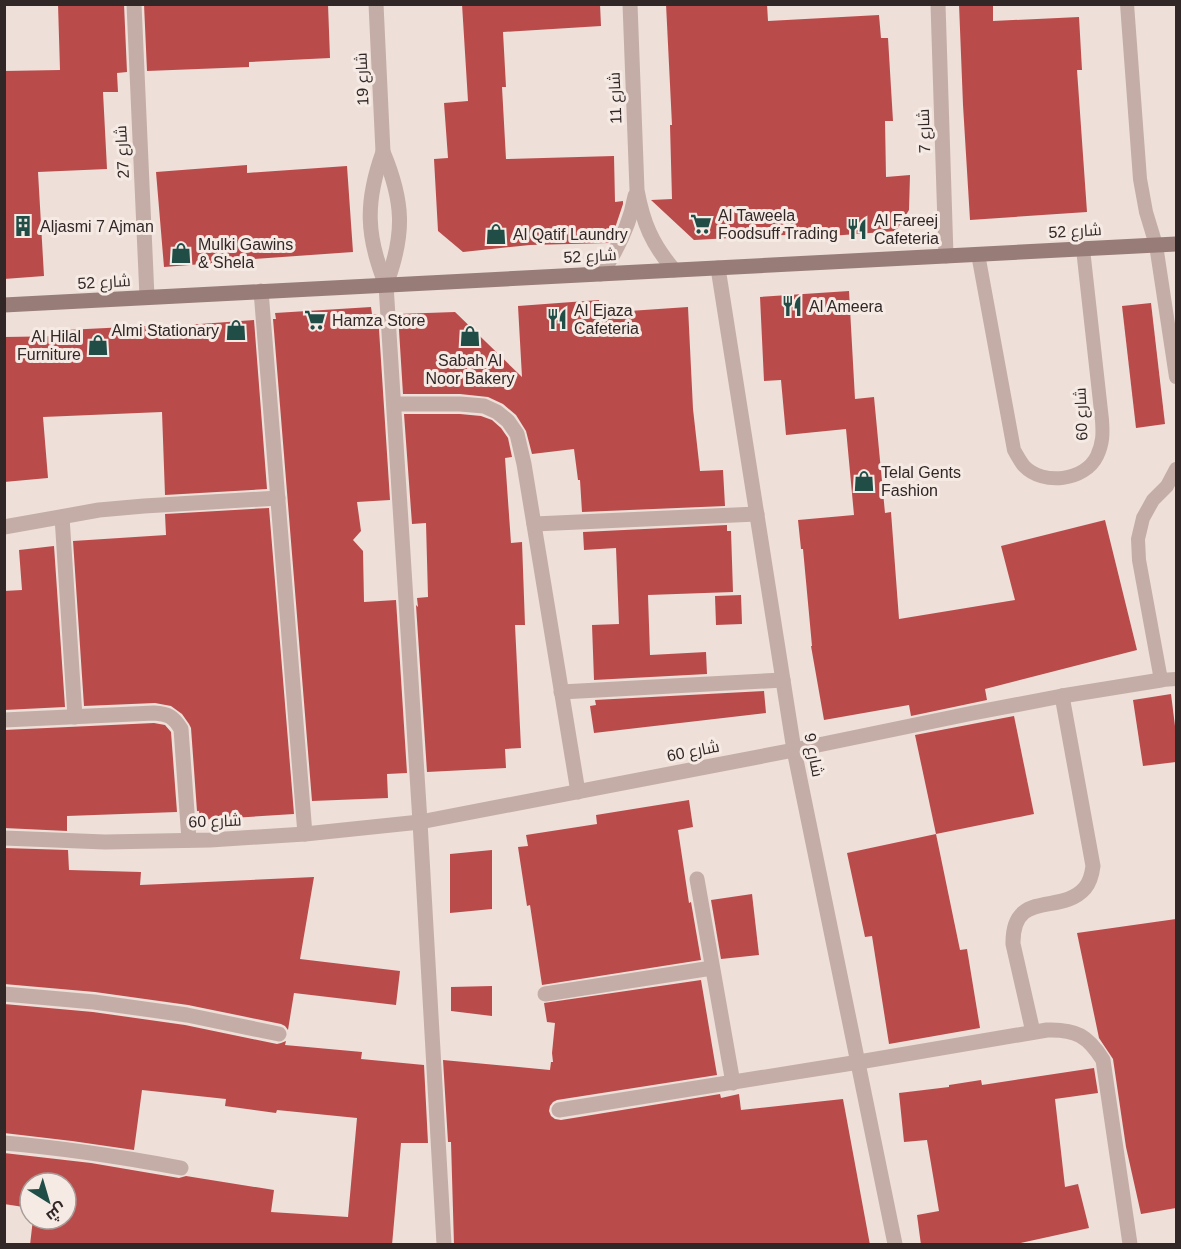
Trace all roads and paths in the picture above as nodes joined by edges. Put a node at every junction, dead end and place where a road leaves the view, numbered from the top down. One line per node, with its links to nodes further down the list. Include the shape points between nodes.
1 (134, 4): 18 (street, شارع 27)
2 (376, 4): 6 (street, شارع 19)
3 (630, 4): 7 (street, شارع 11)
4 (938, 4): 12 (street, شارع 7)
5 (1127, 4): 9 (lane, via 1140,179)
6 (383, 152): 16 (street, شارع 19, via 375,174 369,219); 16 (street, شارع 19, via 395,184 400,218 399,241)
7 (637, 190): 14 (street, شارع 11, via 649,233); 15 (street, شارع 11, via 625,234)
8 (1176, 244): 9 (main road, شارع 52)
9 (1156, 245): 10 (main road, شارع 52); 20 (lane)
10 (1083, 249): 11 (main road, شارع 52); 11 (lane, شارع 60, via 1103,440 1096,459 1081,472 1062,478 1042,477 1025,467 1014,450)
11 (978, 254): 12 (main road, شارع 52)
12 (946, 256): 13 (main road, شارع 52)
13 (718, 268): 14 (main road, شارع 52); 25 (street, شارع 9)
14 (674, 270): 15 (main road, شارع 52)
15 (601, 274): 16 (main road, شارع 52)
16 (386, 285): 17 (main road, شارع 52); 22 (street)
17 (261, 291): 18 (main road, شارع 52); 24 (street)
18 (147, 297): 19 (main road, شارع 52)
19 (4, 305)
20 (1174, 349): 21 (lane)
21 (1176, 376)
22 (394, 404): 27 (street, via 484,406 508,421 522,450); 37 (street)
23 (1176, 469): 30 (lane, شارع 60, via 1148,509 1138,539 1139,560)
24 (278, 498): 26 (street, via 144,506); 38 (street)
25 (757, 514): 27 (street); 29 (street, شارع 9)
26 (62, 517): 28 (street); 33 (street)
27 (534, 524): 31 (street)
28 (4, 528)
29 (783, 680): 31 (street); 35 (street, شارع 9)
30 (1169, 680): 32 (street, شارع 60)
31 (561, 692): 36 (street)
32 (1062, 696): 35 (street, شارع 60); 45 (street, via 1093,866 1091,878 1076,896 1032,907 1016,922 1013,944)
33 (75, 717): 34 (street); 40 (street, via 154,713 175,719 181,729)
34 (4, 720)
35 (794, 750): 36 (street, شارع 60); 47 (street, شارع 9)
36 (578, 792): 37 (street, شارع 60)
37 (420, 822): 38 (street, شارع 60); 52 (street)
38 (305, 834): 40 (street, شارع 60)
39 (4, 838): 40 (street, شارع 60)
40 (189, 840)
41 (697, 879): 42 (street)
42 (712, 968): 44 (street); 48 (street)
43 (4, 993): 46 (street, via 106,1003)
44 (545, 994)
45 (1033, 1032): 47 (street); 54 (street, via 1064,1029 1081,1035 1103,1060)
46 (279, 1034)
47 (859, 1062): 48 (street); 53 (street, شارع 9)
48 (733, 1083): 49 (street)
49 (559, 1110)
50 (4, 1143): 51 (street)
51 (180, 1168)
52 (444, 1245)
53 (895, 1245)
54 (1130, 1245)

